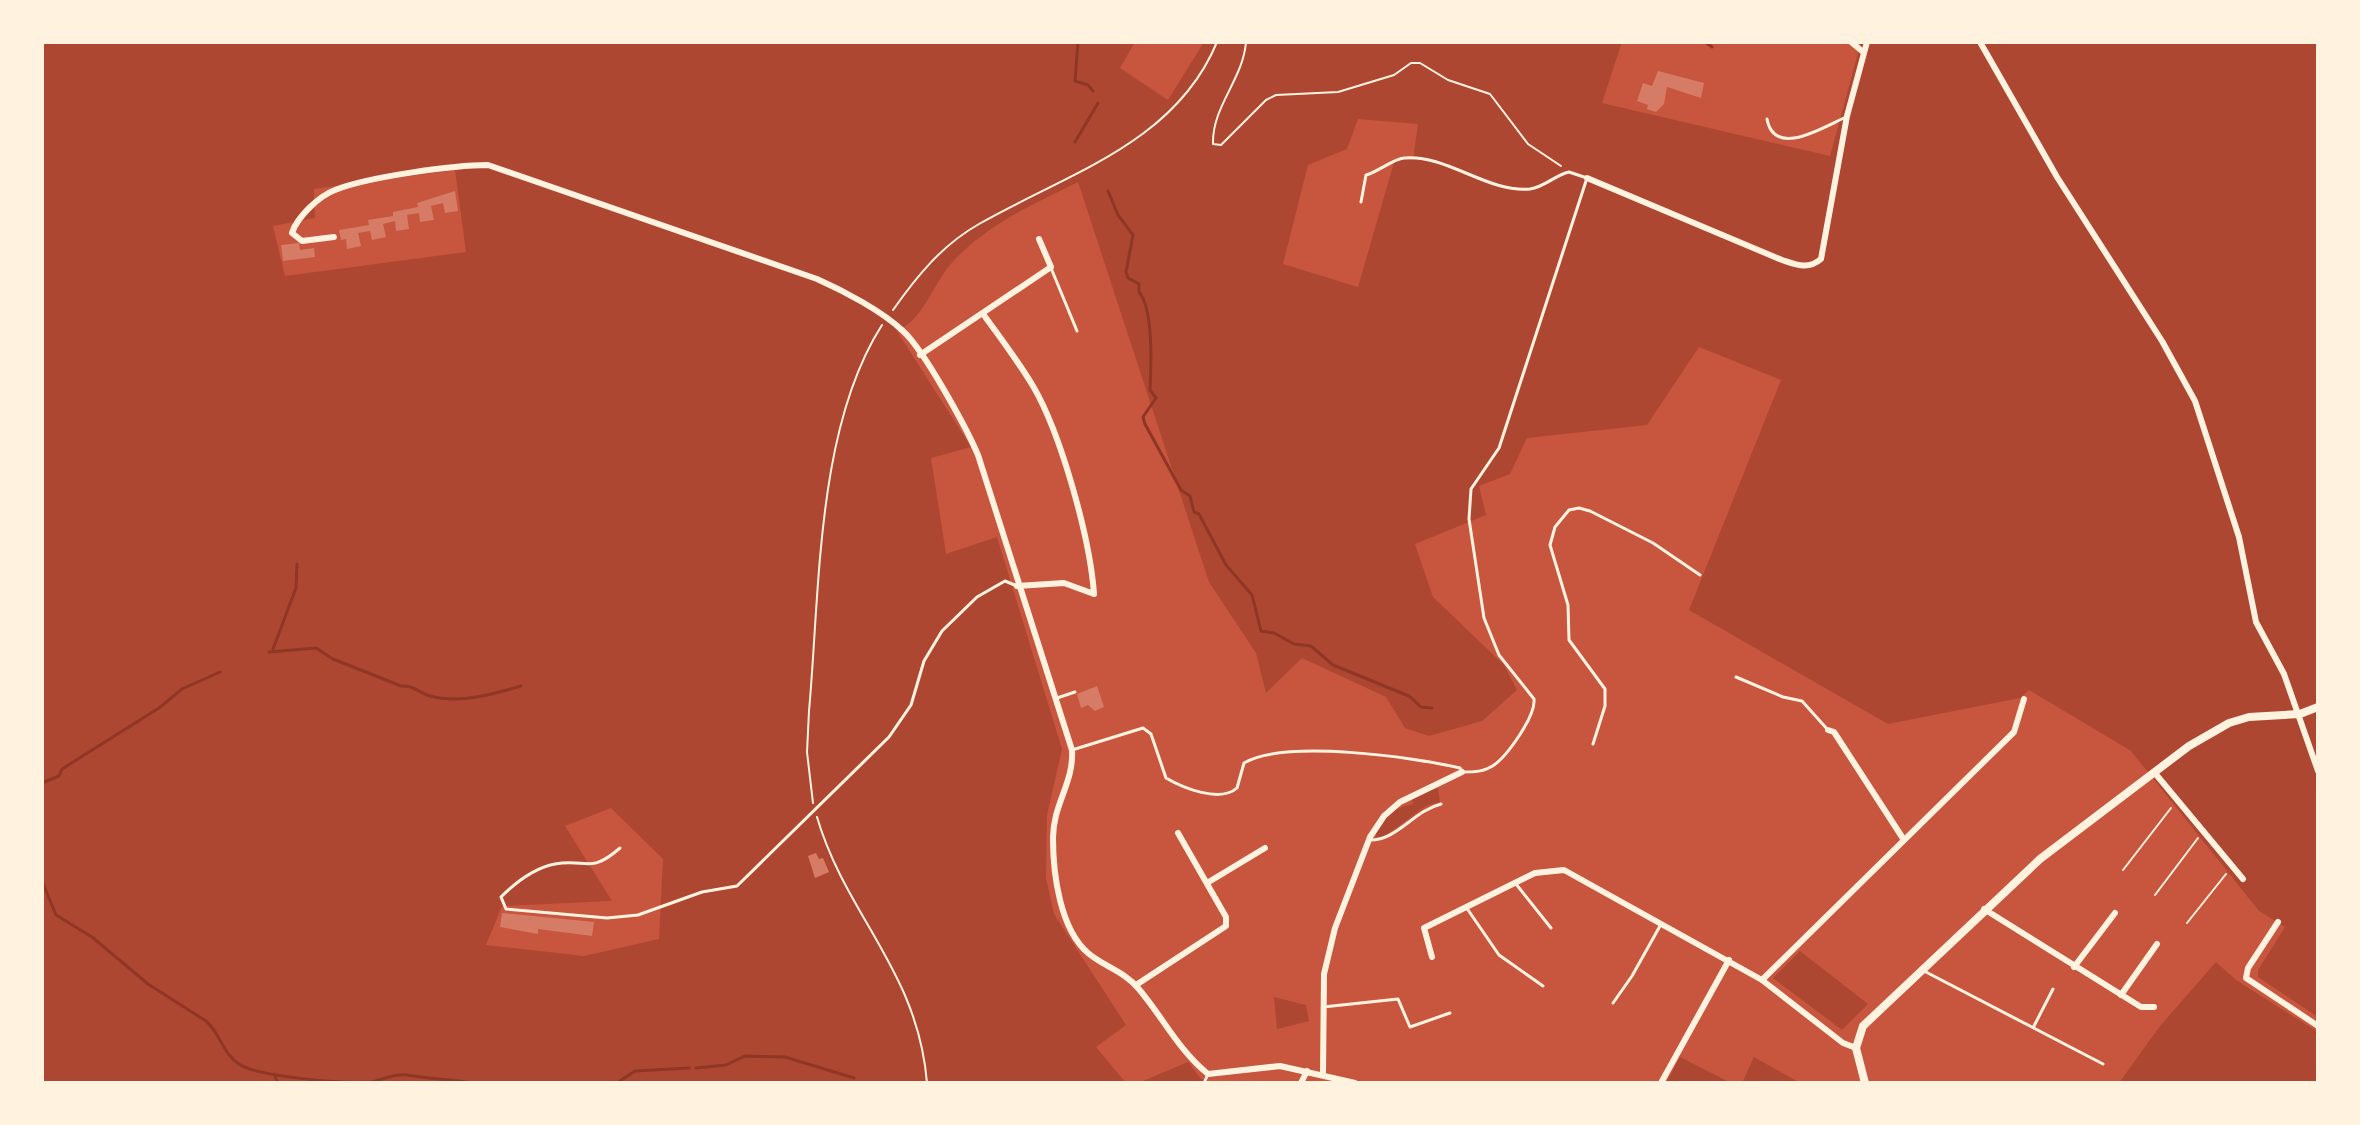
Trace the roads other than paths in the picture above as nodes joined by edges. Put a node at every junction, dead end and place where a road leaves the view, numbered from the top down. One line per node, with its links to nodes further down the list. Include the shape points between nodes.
1 (1851, 42): 4 (street)
2 (1867, 42): 4 (street)
3 (1980, 42): 22 (street, via 2195,401 2239,537 2256,622)
4 (1862, 51): 5 (street)
5 (1847, 116): 6 (lane, via 1792,139 1777,137); 7 (street, via 1821,259 1810,266 1782,260)
6 (1767, 119)
7 (1587, 178): 8 (lane, via 1569,172 1544,185 1513,188 1421,159 1401,158 1366,175); 27 (lane, via 1499,448 1471,489 1469,519 1484,618 1499,655 1531,691 1535,705 1525,728 1496,764)
8 (1361, 202)
9 (334, 237): 14 (street, via 302,241 292,233 299,220 334,190 460,165 488,165 808,276 850,295 904,332)
10 (1039, 239): 11 (street)
11 (1051, 267): 12 (street); 13 (lane)
12 (983, 314): 14 (street); 16 (street, via 1034,386 1052,427 1087,542 1094,594 1064,583)
13 (1077, 331)
14 (920, 355): 16 (street, via 967,429)
15 (1700, 575): 24 (lane, via 1653,543 1590,511 1569,510 1555,527 1551,554 1568,605 1569,640 1605,689)
16 (1017, 586): 19 (street); 33 (lane, via 1005,581 977,597 942,631 924,661 911,705 889,737 737,886 702,892 638,915 607,918 506,909 501,897 534,872 557,863 589,866)
17 (1736, 677): 23 (lane, via 1802,701)
18 (1075, 692): 19 (lane)
19 (1054, 699): 25 (street)
20 (2024, 699): 32 (street, via 2014,732)
21 (2318, 707): 22 (street)
22 (2300, 714): 26 (street); 28 (street, via 2229,723)
23 (1828, 730): 32 (street)
24 (1593, 744)
25 (1072, 750): 27 (lane, via 1143,728 1151,734 1166,778 1181,787 1222,795 1237,788 1244,763 1292,750 1434,762); 50 (street, via 1073,773 1058,801 1053,842 1065,914 1075,940 1090,955)
26 (2318, 771)
27 (1462, 772): 31 (street, via 1400,802)
28 (2154, 772): 35 (street); 39 (street)
29 (1441, 804): 31 (lane, via 1382,841)
30 (1178, 833): 37 (street)
31 (1369, 840): 55 (street, via 1329,947)
32 (1904, 840): 49 (street)
33 (620, 848)
34 (1265, 848): 37 (street)
35 (2243, 879)
36 (1515, 882): 38 (street); 42 (street, via 1544,870 1564,870); 43 (lane)
37 (1207, 883): 50 (street, via 1226,926)
38 (1465, 906): 45 (street, via 1424,928); 51 (lane, via 1499,955)
39 (1984, 909): 47 (street); 48 (street)
40 (2115, 913): 47 (street)
41 (2278, 922): 59 (street, via 2246,978)
42 (1662, 923): 46 (street); 54 (lane)
43 (1551, 928)
44 (2157, 944): 53 (street)
45 (1432, 957)
46 (1729, 960): 49 (street); 68 (street)
47 (2074, 967): 53 (street)
48 (1920, 969): 58 (lane); 60 (street, via 1863,1026)
49 (1762, 980): 60 (street)
50 (1136, 985): 63 (street)
51 (1543, 986)
52 (2053, 989): 58 (lane)
53 (2121, 995): 56 (street, via 2141,1007)
54 (1613, 1003)
55 (1323, 1007): 57 (lane, via 1398,999 1410,1027); 64 (street)
56 (2154, 1007)
57 (1450, 1013)
58 (2034, 1026): 61 (lane)
59 (2318, 1026)
60 (1856, 1048): 69 (street)
61 (2103, 1064)
62 (1307, 1071): 63 (street, via 1267,1066); 64 (street); 66 (street)
63 (1208, 1074): 65 (lane)
64 (1323, 1074): 67 (street)
65 (1204, 1083)
66 (1301, 1083)
67 (1355, 1083)
68 (1661, 1083)
69 (1865, 1083)

